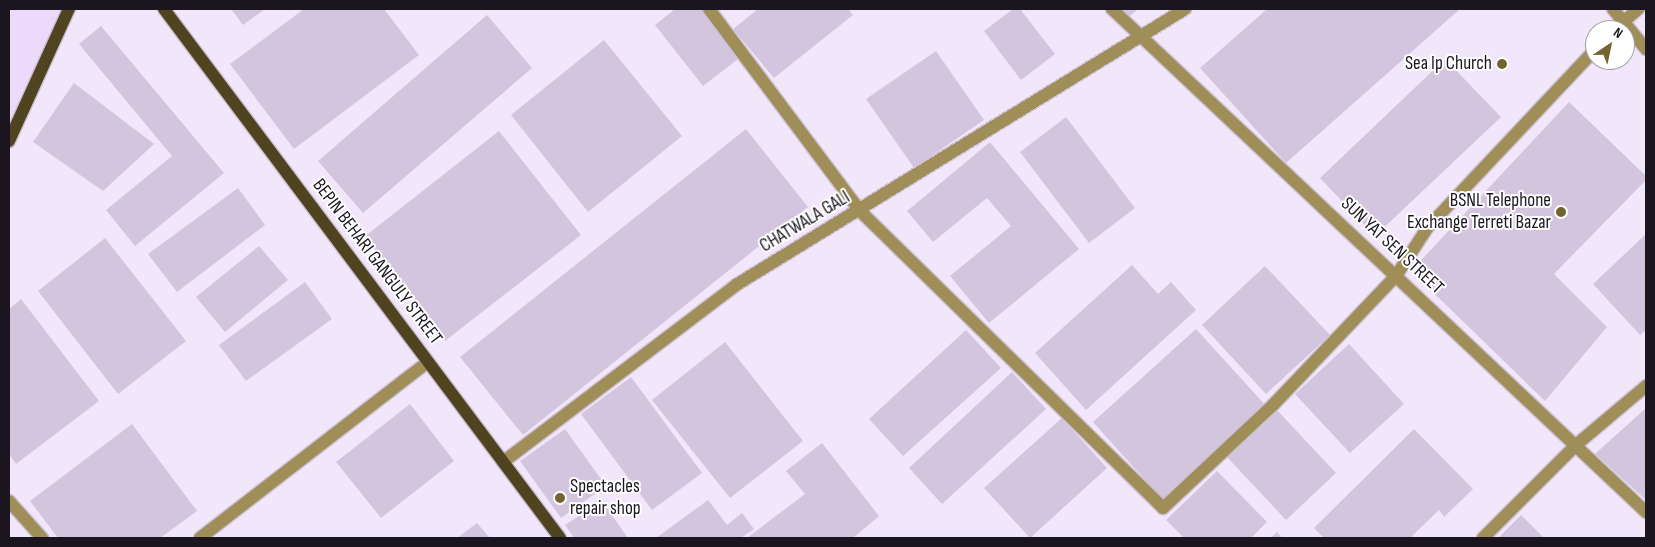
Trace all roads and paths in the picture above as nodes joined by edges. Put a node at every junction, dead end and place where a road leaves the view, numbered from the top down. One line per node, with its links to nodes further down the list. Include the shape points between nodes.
1 (69, 9): 12 (main road)
2 (164, 9): 15 (main road, BEPIN BEHARI GANGULY STREET)
3 (709, 9): 13 (street)
4 (1112, 9): 8 (street, SUN YAT SEN STREET)
5 (1185, 9): 8 (street, CHATWALA GALI)
6 (1638, 9): 7 (street)
7 (1625, 20)
8 (1139, 34): 13 (street, CHATWALA GALI); 14 (street, SUN YAT SEN STREET)
9 (1635, 39): 10 (street)
10 (1646, 49)
11 (1585, 61): 14 (street, via 1428,227)
12 (9, 141)
13 (860, 211): 14 (street, via 1163,508 1273,405); 18 (street, CHATWALA GALI, via 736,285)
14 (1396, 276): 17 (street, SUN YAT SEN STREET)
15 (428, 362): 18 (main road, BEPIN BEHARI GANGULY STREET); 22 (street)
16 (1646, 386): 17 (street)
17 (1576, 446): 20 (street, SUN YAT SEN STREET); 24 (street)
18 (503, 462): 23 (main road, BEPIN BEHARI GANGULY STREET)
19 (9, 501): 21 (street)
20 (1646, 512)
21 (42, 538)
22 (200, 538)
23 (560, 538)
24 (1483, 538)

